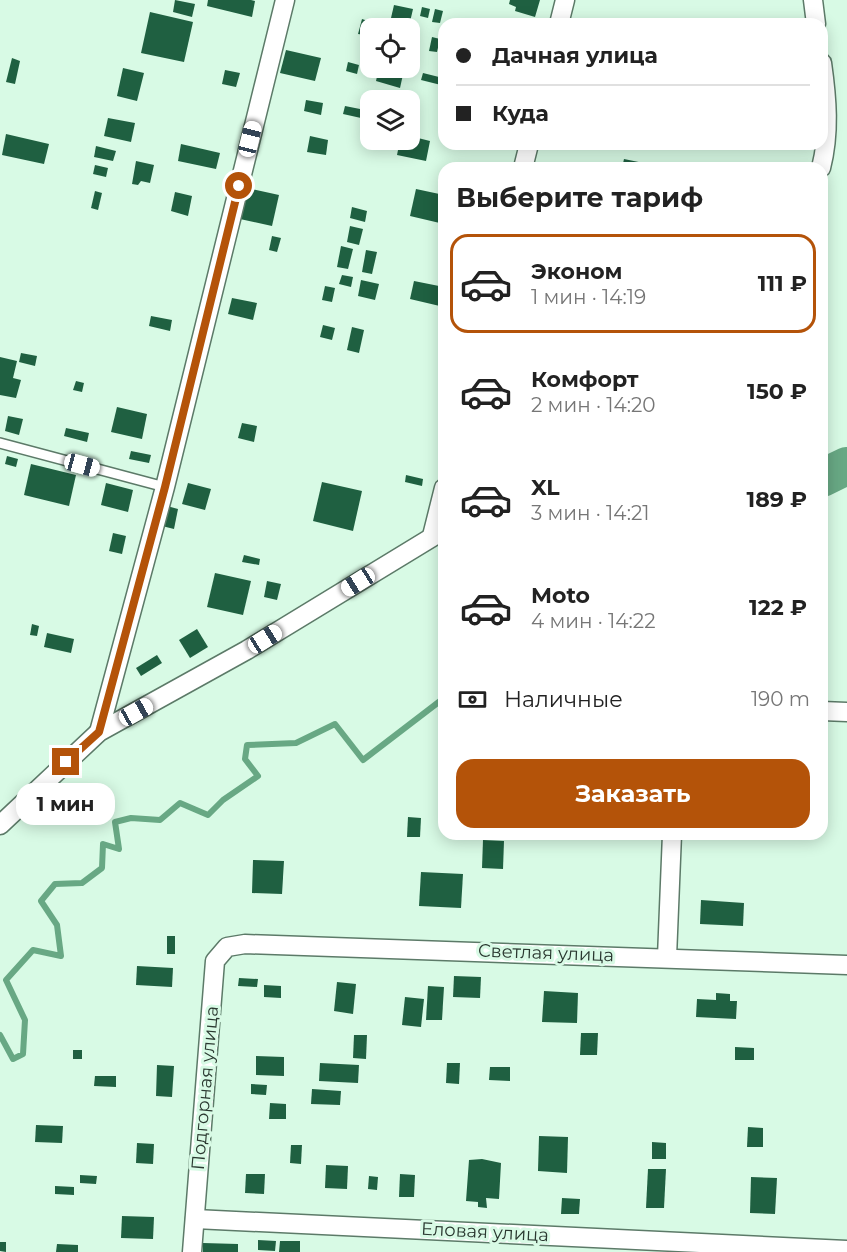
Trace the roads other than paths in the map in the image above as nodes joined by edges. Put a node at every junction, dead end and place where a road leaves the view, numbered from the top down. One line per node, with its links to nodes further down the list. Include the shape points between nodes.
1 (285, 0): 7 (street)
2 (565, 0): 4 (street)
3 (813, 0): 5 (street)
4 (560, 18)
5 (815, 18)
6 (0, 444): 7 (lane)
7 (165, 487): 11 (street)
8 (438, 533): 11 (street, via 247,650)
9 (828, 711): 10 (street)
10 (847, 712)
11 (99, 732): 12 (street)
12 (0, 825)
13 (672, 840): 15 (street)
14 (245, 944): 15 (street, Светлая улица); 17 (street, Подгорная улица, via 227,947 215,961)
15 (667, 957): 16 (street, Светлая улица)
16 (847, 965)
17 (195, 1219): 18 (street, Еловая улица); 19 (street, Подгорная улица)
18 (847, 1250)
19 (192, 1252)

